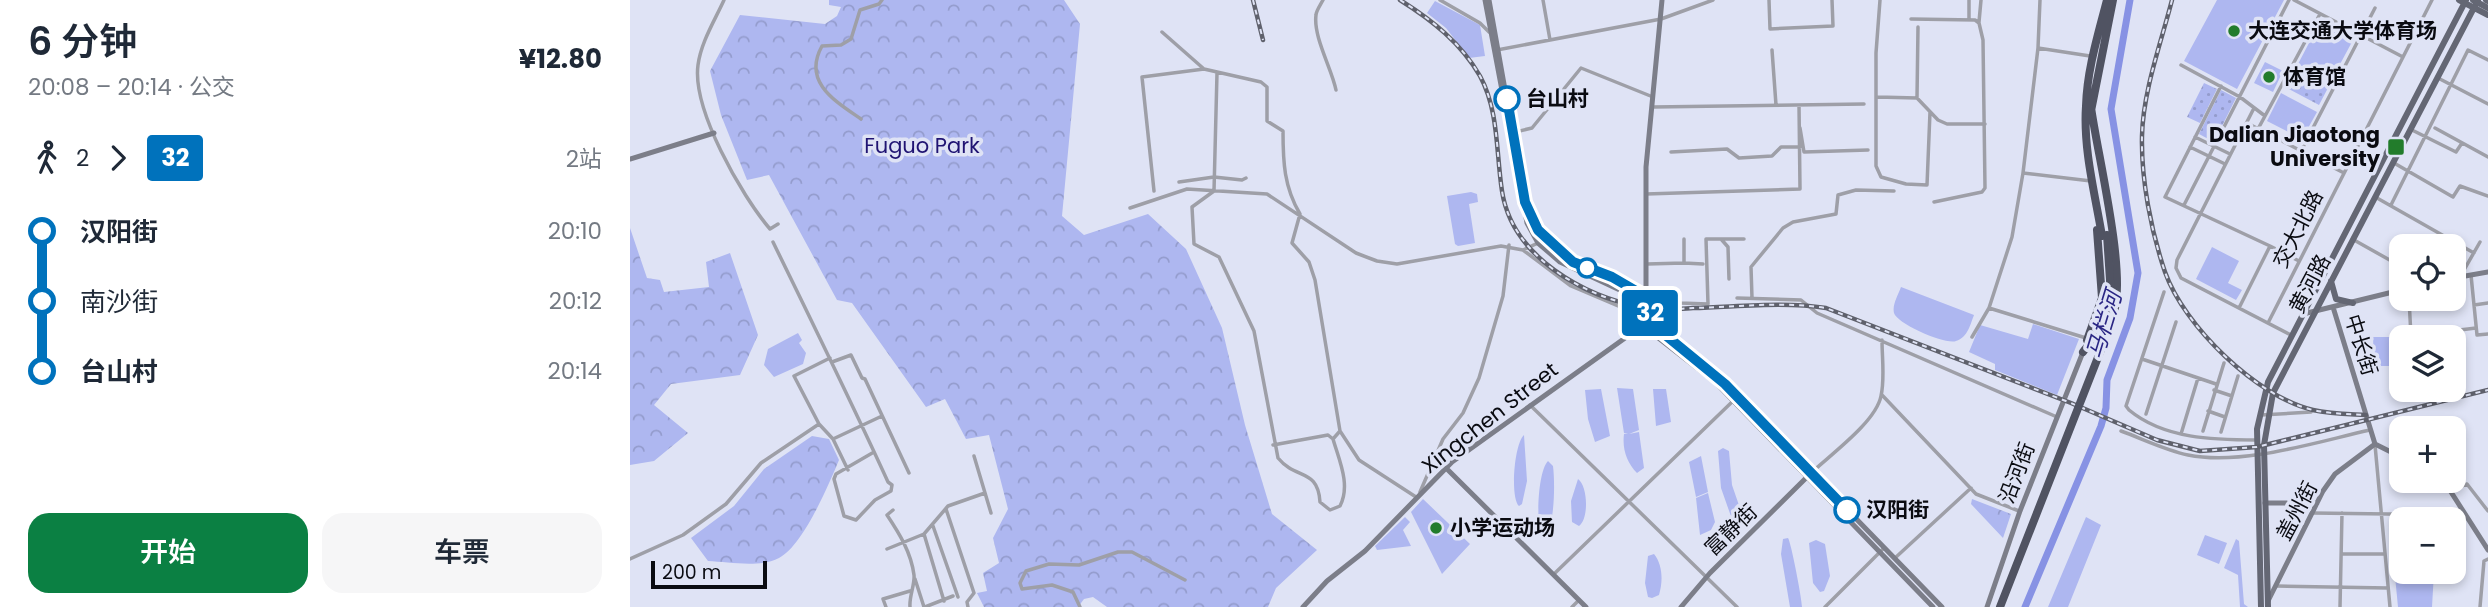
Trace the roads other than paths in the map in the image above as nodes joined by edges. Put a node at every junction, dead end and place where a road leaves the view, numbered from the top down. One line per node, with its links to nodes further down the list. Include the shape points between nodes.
1 (724, 0): 67 (street, via 698,64 697,85)
2 (882, 0): 60 (street, via 860,10 851,39 822,46 815,65 825,93)
3 (1323, 0): 46 (street, via 1316,15)
4 (1440, 0): 32 (street, via 1480,23)
5 (1487, 0): 32 (street); 35 (street)
6 (1543, 0): 33 (street)
7 (1662, 0): 24 (street)
8 (1713, 0): 24 (street)
9 (1769, 0): 10 (street, via 1770,29 1832,26)
10 (1832, 0)
11 (1880, 0): 47 (street)
12 (1969, 0): 26 (street)
13 (1981, 0): 27 (street)
14 (2040, 0): 34 (street)
15 (2292, 0): 22 (street); 48 (street)
16 (2432, 0): 38 (street, 交大北路)
17 (2463, 1): 19 (main road); 142 (main road, 黄河路)
18 (2108, 2): 28 (highway)
19 (2475, 2): 21 (main road, bridge); 23 (main road); 43 (main road, 黄河路)
20 (2375, 8): 31 (street)
21 (2488, 8)
22 (2320, 13): 31 (street); 59 (street)
23 (2488, 15)
24 (1661, 19): 33 (street); 49 (street)
25 (1911, 19): 26 (street)
26 (1969, 19): 27 (street)
27 (1979, 23): 62 (street)
28 (2104, 25): 37 (highway); 56 (highway)
29 (1918, 27): 50 (street)
30 (1162, 32): 41 (street)
31 (2361, 35): 38 (street); 77 (street)
32 (1492, 37): 35 (street)
33 (1550, 40): 35 (street)
34 (2038, 48): 37 (street); 86 (street)
35 (1496, 50): 68 (street)
36 (1772, 50): 53 (street)
37 (2092, 57): 74 (highway, via 2085,107)
38 (2403, 57): 87 (street, 交大北路)
39 (2488, 60): 44 (street, via 2468,50)
40 (2181, 65): 45 (street)
41 (1205, 69): 42 (street); 92 (street, via 1142,77)
42 (1217, 73): 88 (street); 103 (street, via 1267,87 1268,121 1283,131 1285,180)
43 (2438, 78): 44 (street); 66 (main road, 黄河路)
44 (2449, 84): 51 (street); 69 (street)
45 (2221, 86): 48 (street); 70 (street)
46 (1336, 90)
47 (1877, 97): 50 (street); 58 (street, via 1876,166 1881,177 1906,184 1927,185)
48 (2240, 97): 57 (street); 72 (street)
49 (1654, 98): 55 (street); 68 (street, via 1581,68 1532,128)
50 (1917, 98): 58 (street)
51 (2488, 103)
52 (1864, 104): 54 (street)
53 (1776, 105): 54 (street); 55 (street)
54 (1799, 105): 63 (street)
55 (1653, 107): 95 (street)
56 (2091, 107): 105 (highway); 146 (highway, via 2116,271 2114,313)
57 (2253, 110): 59 (street); 61 (street)
58 (1930, 111): 62 (street, via 1947,124)
59 (2265, 116): 65 (street)
60 (861, 119)
61 (2247, 123): 65 (street); 79 (street)
62 (1985, 124): 98 (street, via 1985,188)
63 (1799, 126): 73 (street); 76 (street, via 1804,152)
64 (2435, 128): 71 (street)
65 (2258, 129): 77 (street)
66 (2411, 130): 69 (street); 83 (main road, 黄河路)
67 (714, 133): 82 (street); 104 (street, via 750,206 770,229)
68 (1511, 133): 112 (street, via 1527,223); 133 (street, via 1525,202 1538,230 1573,262)
69 (2423, 136): 71 (street, via 2456,152); 85 (street)
70 (2196, 137): 72 (street); 75 (street)
71 (2462, 143): 81 (street)
72 (2214, 146): 79 (street); 80 (street)
73 (1800, 147): 78 (street, via 1781,147 1772,156 1739,158 1727,149); 95 (street, via 1800,189)
74 (2088, 147): 90 (highway); 105 (highway)
75 (2190, 147): 80 (street); 99 (street, via 2165,197)
76 (1868, 150)
77 (2301, 151): 87 (street)
78 (1671, 152)
79 (2231, 154): 84 (street)
80 (2209, 157): 84 (street); 99 (street)
81 (2488, 157)
82 (630, 159)
83 (2394, 163): 85 (street); 97 (main road, 黄河路)
84 (2225, 164): 102 (street)
85 (2409, 171): 96 (street, via 2454,197 2460,186); 100 (street)
86 (2023, 173): 90 (street); 139 (street, via 2012,237)
87 (2344, 173): 118 (street, 交大北路)
88 (1214, 177): 89 (street); 91 (street); 93 (street)
89 (1246, 178)
90 (2091, 181): 132 (highway)
91 (1179, 182)
92 (1154, 191)
93 (1214, 191): 101 (street, via 1187,189); 103 (street, via 1267,194); 186 (street, via 1192,207 1194,244 1219,257 1254,331)
94 (1894, 191): 131 (street, via 1856,190 1838,195 1836,214 1783,228 1751,267)
95 (1646, 194): 120 (street)
96 (2488, 196)
97 (2375, 197): 100 (street); 109 (main road, 黄河路)
98 (1934, 202)
99 (2184, 205): 102 (street)
100 (2391, 205): 116 (street)
101 (1130, 208)
102 (2200, 213): 114 (street); 140 (street, via 2176,268 2181,278)
103 (1300, 214): 113 (street, via 1356,253 1388,263); 177 (street, via 1292,243 1309,262 1315,280)
104 (778, 224)
105 (2104, 235): 248 (highway, bridge, via 2111,295 2104,342)
106 (1684, 239): 119 (street)
107 (1721, 239): 108 (street); 121 (street, via 1706,239); 126 (street, via 1728,247)
108 (1744, 240)
109 (2353, 240): 117 (street); 127 (main road, 黄河路)
110 (773, 242): 156 (street)
111 (2480, 242): 116 (street)
112 (1538, 243): 115 (street); 138 (street, via 1568,267 1635,296)
113 (1509, 245): 115 (street); 198 (street, via 1503,296 1479,378 1463,413 1443,439)
114 (2270, 246): 118 (street); 140 (street)
115 (1523, 250): 143 (street, via 1571,286)
116 (2474, 253): 122 (street)
117 (2389, 260)
118 (2300, 261): 145 (street, 交大北路)
119 (1684, 263): 120 (street); 121 (street)
120 (1647, 264): 133 (street)
121 (1704, 264): 133 (street, via 1708,304)
122 (2466, 265)
123 (2488, 272): 124 (street)
124 (2472, 275): 125 (street); 136 (street)
125 (2466, 276)
126 (1729, 279)
127 (2332, 279): 134 (main road, via 2336,299); 141 (main road, 黄河路)
128 (2164, 292): 155 (street)
129 (2389, 293): 134 (street)
130 (1737, 298): 131 (street)
131 (1752, 298): 153 (street, via 1801,300 1818,313)
132 (2102, 298): 146 (highway, via 2099,323); 152 (highway)
133 (1650, 299): 138 (street); 194 (street, via 1650,316 1658,329 1725,384)
134 (2353, 303): 137 (street)
135 (2488, 303): 136 (street)
136 (2474, 305): 147 (street)
137 (2333, 307): 141 (street); 176 (street, 中长街)
138 (1644, 308): 143 (street)
139 (1989, 308): 151 (street); 152 (street)
140 (2239, 308): 145 (street)
141 (2315, 311): 142 (street); 170 (main road, 黄河路)
142 (2303, 314): 150 (main road, 黄河路)
143 (1645, 320): 165 (street, via 1652,332); 166 (street, Xingchen Street)
144 (2176, 322): 158 (street)
145 (2268, 323): 150 (street)
146 (2103, 327): 154 (highway)
147 (2476, 328): 148 (street); 149 (street, via 2477,335)
148 (2466, 329)
149 (2488, 334)
150 (2291, 335): 170 (main road, 黄河路, via 2268,382)
151 (1972, 337)
152 (2088, 339): 154 (highway)
153 (1882, 340): 163 (street); 172 (street)
154 (2083, 352): 172 (street, 沿河街)
155 (2142, 359): 158 (street); 181 (street, via 2126,406 2135,415)
156 (831, 360): 171 (street, via 851,355); 174 (street, via 794,376); 175 (street)
157 (2224, 363): 161 (street)
158 (2162, 365): 160 (street); 169 (street)
159 (2238, 376): 164 (street)
160 (2198, 378): 161 (street); 181 (street)
161 (2216, 384): 162 (street)
162 (2214, 390): 164 (street); 167 (street)
163 (1882, 395): 194 (street, via 1869,419); 196 (street)
164 (2232, 396): 173 (street)
165 (1733, 401): 194 (street); 199 (street)
166 (1529, 404): 192 (street, Xingchen Street); 199 (street)
167 (2208, 411): 173 (street); 179 (street)
168 (2311, 412): 170 (street)
169 (2146, 414)
170 (2262, 415): 184 (main road, 黄河路); 189 (main road, 黄河路)
171 (883, 416): 175 (street); 193 (street)
172 (2057, 417): 204 (street, 沿河街)
173 (2225, 417): 180 (street)
174 (819, 424): 182 (street); 220 (street, via 761,463 726,504 683,535)
175 (862, 425): 182 (street); 188 (street)
176 (2370, 430): 185 (street, 中长街); 189 (street)
177 (1340, 431): 183 (street); 198 (street, via 1359,460)
178 (2121, 431): 189 (street, via 2185,454)
179 (2203, 431)
180 (2221, 432)
181 (2181, 434): 184 (street, via 2212,440)
182 (833, 439): 191 (street)
183 (1332, 439): 186 (street, via 1328,435); 186 (street, via 1345,485 1340,506 1330,510 1320,502 1319,486 1312,478 1287,469)
184 (2257, 440): 189 (main road, 黄河路)
185 (2375, 444): 187 (street); 201 (street, 盖州街, via 2335,474); 209 (street)
186 (1273, 445)
187 (2389, 451)
188 (874, 452): 191 (street); 191 (street, via 891,491 856,520 844,516 834,479)
189 (2260, 453): 200 (main road, 黄河路); 233 (main road, 黄河路)
190 (974, 456): 197 (street)
191 (847, 468)
192 (1446, 468): 198 (street, Xingchen Street); 223 (street)
193 (909, 473)
194 (1809, 476): 217 (street); 225 (street, 富静街)
195 (2466, 484): 205 (street)
196 (1971, 488): 204 (street); 221 (street)
197 (985, 493): 202 (street); 206 (street)
198 (1418, 495): 239 (street, Xingchen Street)
199 (1629, 500): 223 (street); 225 (street)
200 (2265, 503): 201 (street); 233 (main road, 黄河路)
201 (2317, 503): 207 (street, 盖州街)
202 (946, 509): 212 (street); 237 (street, via 974,593)
203 (893, 510): 214 (street, via 887,515)
204 (2020, 511): 247 (street, 沿河街)
205 (2488, 511)
206 (991, 513)
207 (2312, 513): 208 (street); 227 (street, 盖州街)
208 (2342, 513): 209 (street); 218 (street)
209 (2382, 514): 210 (street); 219 (street)
210 (2389, 514)
211 (2466, 515): 216 (street)
212 (933, 526): 213 (street); 232 (street, via 955,596)
213 (924, 534): 214 (street); 232 (street)
214 (905, 542): 215 (street); 224 (street)
215 (887, 549)
216 (2488, 550)
217 (1882, 551): 221 (street); 244 (street); 245 (street)
218 (2341, 554): 219 (street); 228 (street)
219 (2385, 554): 229 (street)
220 (630, 559)
221 (1894, 559): 246 (street)
222 (2488, 559): 251 (street, via 2484,561)
223 (1554, 574): 231 (street)
224 (915, 577): 230 (street); 236 (street)
225 (1706, 578): 242 (street, 富静街); 243 (street)
226 (1185, 580): 238 (street, via 1132,552 1079,565 1049,564 1026,570 1022,589 1052,585 1073,593)
227 (2277, 586): 228 (street); 233 (street, 盖州街)
228 (2341, 588): 229 (street); 249 (street)
229 (2388, 588): 250 (street)
230 (910, 591): 234 (street, via 883,598); 235 (street)
231 (1579, 600): 240 (street); 241 (street)
232 (944, 601): 236 (street)
233 (2266, 606)
234 (886, 607)
235 (910, 607)
236 (925, 607)
237 (968, 607)
238 (1080, 607)
239 (1303, 607)
240 (1572, 607)
241 (1586, 607)
242 (1681, 607)
243 (1737, 607)
244 (1825, 607)
245 (1933, 607)
246 (1942, 607)
247 (1987, 607)
248 (1998, 607)
249 (2340, 607)
250 (2390, 607)
251 (2480, 607)

